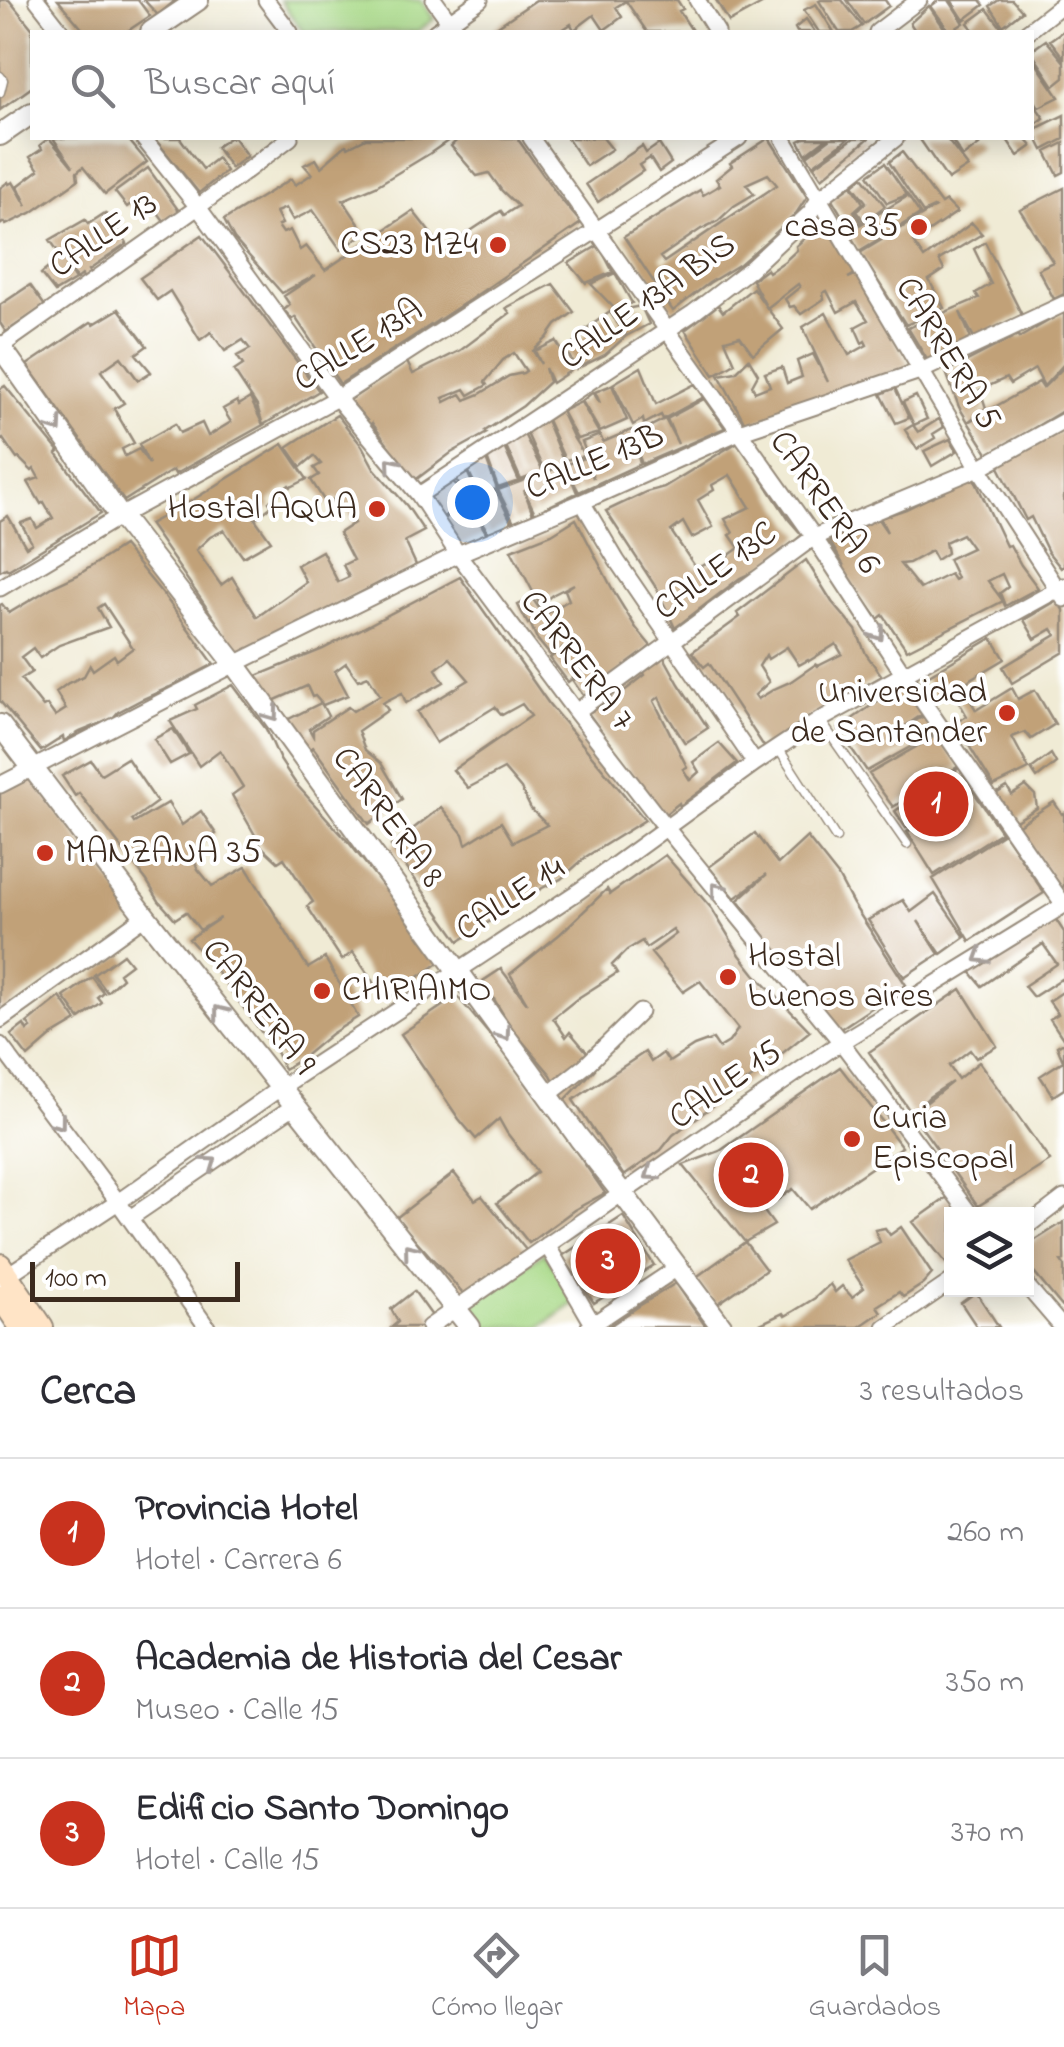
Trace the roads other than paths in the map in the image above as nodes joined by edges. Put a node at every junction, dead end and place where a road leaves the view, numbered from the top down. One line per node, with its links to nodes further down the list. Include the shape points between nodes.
1 (37, 0): 11 (street)
2 (198, 0): 12 (street)
3 (266, 0): 13 (street)
4 (434, 0): 10 (street)
5 (480, 0): 10 (street)
6 (697, 0): 14 (street)
7 (919, 0): 9 (street)
8 (1064, 3): 16 (street)
9 (901, 5): 15 (street)
10 (453, 27)
11 (60, 30)
12 (154, 30)
13 (288, 30)
14 (717, 30)
15 (879, 30)
16 (1030, 30)
17 (0, 76): 18 (lane)
18 (0, 92)
19 (30, 114): 20 (street)
20 (0, 135)
21 (146, 140): 28 (street, CARRERA 7)
22 (287, 140): 28 (street, CALLE 13)
23 (532, 140): 29 (street, CARRERA 6)
24 (736, 140): 29 (street, CALLE 13A)
25 (784, 140): 27 (street, CARRERA 5)
26 (893, 140): 27 (street, CALLE 13A BIS)
27 (819, 199): 31 (street, CALLE 13A BIS, via 750,269); 33 (street, CARRERA 5)
28 (198, 207): 32 (street, CALLE 13); 34 (street, CARRERA 7)
29 (598, 231): 31 (street, CARRERA 6); 34 (street, CALLE 13A)
30 (1064, 304): 33 (street, CALLE 13B)
31 (667, 330): 36 (street, CARRERA 6); 38 (street, CALLE 13A BIS)
32 (0, 346): 40 (street, CARRERA 8, one-way to 40)
33 (923, 370): 36 (street, CALLE 13B); 37 (street, CARRERA 5)
34 (337, 398): 38 (street, CARRERA 7, one-way to 34); 40 (street, CALLE 13A)
35 (1064, 421): 37 (street, CALLE 13C)
36 (739, 432): 39 (street, CALLE 13B); 41 (street, CARRERA 6)
37 (979, 468): 41 (street, CALLE 13C); 44 (street, CARRERA 5)
38 (419, 495): 42 (street, CARRERA 7)
39 (582, 502): 42 (street, CALLE 13B); 45 (street)
40 (120, 516): 43 (street, CALLE 13A); 46 (street, CARRERA 8)
41 (814, 537): 45 (street, CALLE 13C); 47 (street, CARRERA 6, one-way to 47)
42 (458, 554): 46 (street, CALLE 13B); 48 (street, CARRERA 7)
43 (0, 588)
44 (1062, 591): 47 (street, CALLE 14)
45 (672, 642): 48 (street, CALLE 13C); 52 (street)
46 (235, 664): 53 (street, CALLE 13B); 60 (street, CARRERA 8, one-way to 60)
47 (903, 672): 49 (street, CALLE 14); 58 (street, CARRERA 6)
48 (576, 712): 55 (street, CARRERA 7)
49 (820, 720): 51 (street, CALLE 14); 57 (lane)
50 (0, 725): 53 (street, CARRERA 9)
51 (778, 748): 52 (street, CALLE 14); 56 (lane)
52 (756, 762): 55 (street, CALLE 14)
53 (34, 769): 54 (street, CALLE 13B); 59 (street, CARRERA 9)
54 (0, 785)
55 (667, 828): 60 (street, CALLE 14); 63 (street, CARRERA 7, one-way to 55)
56 (836, 838)
57 (906, 844)
58 (1064, 908): 63 (street, CALLE 15, one-way to 63)
59 (145, 916): 62 (street); 65 (street, CARRERA 9, one-way to 59)
60 (458, 971): 65 (street, CALLE 14); 66 (street, CARRERA 8, one-way to 66)
61 (640, 1012): 66 (street)
62 (0, 1020)
63 (841, 1042): 68 (street, CALLE 15, one-way to 68); 71 (street, CARRERA 7)
64 (0, 1045): 70 (street, one-way to 70)
65 (280, 1088): 67 (street, CARRERA 9); 70 (street, CALLE 14)
66 (548, 1095): 68 (street, CARRERA 8)
67 (294, 1106): 72 (street, one-way to 67); 79 (street, CARRERA 9, one-way to 67)
68 (623, 1194): 74 (street, CALLE 15); 75 (street, CARRERA 8)
69 (1064, 1198): 73 (street)
70 (118, 1202): 72 (street); 76 (street, CALLE 14)
71 (965, 1207)
72 (130, 1218): 83 (street)
73 (1034, 1221)
74 (548, 1245): 79 (street, CALLE 15); 80 (street)
75 (677, 1268): 80 (street); 86 (street, CARRERA 8)
76 (2, 1279): 81 (main road); 82 (main road)
77 (944, 1286): 87 (street)
78 (1034, 1294): 88 (street)
79 (456, 1309): 84 (street, CALLE 15); 85 (street, CARRERA 9)
80 (591, 1325)
81 (21, 1327)
82 (42, 1327)
83 (207, 1327)
84 (430, 1327)
85 (470, 1327)
86 (722, 1327)
87 (885, 1327)
88 (1062, 1327)

